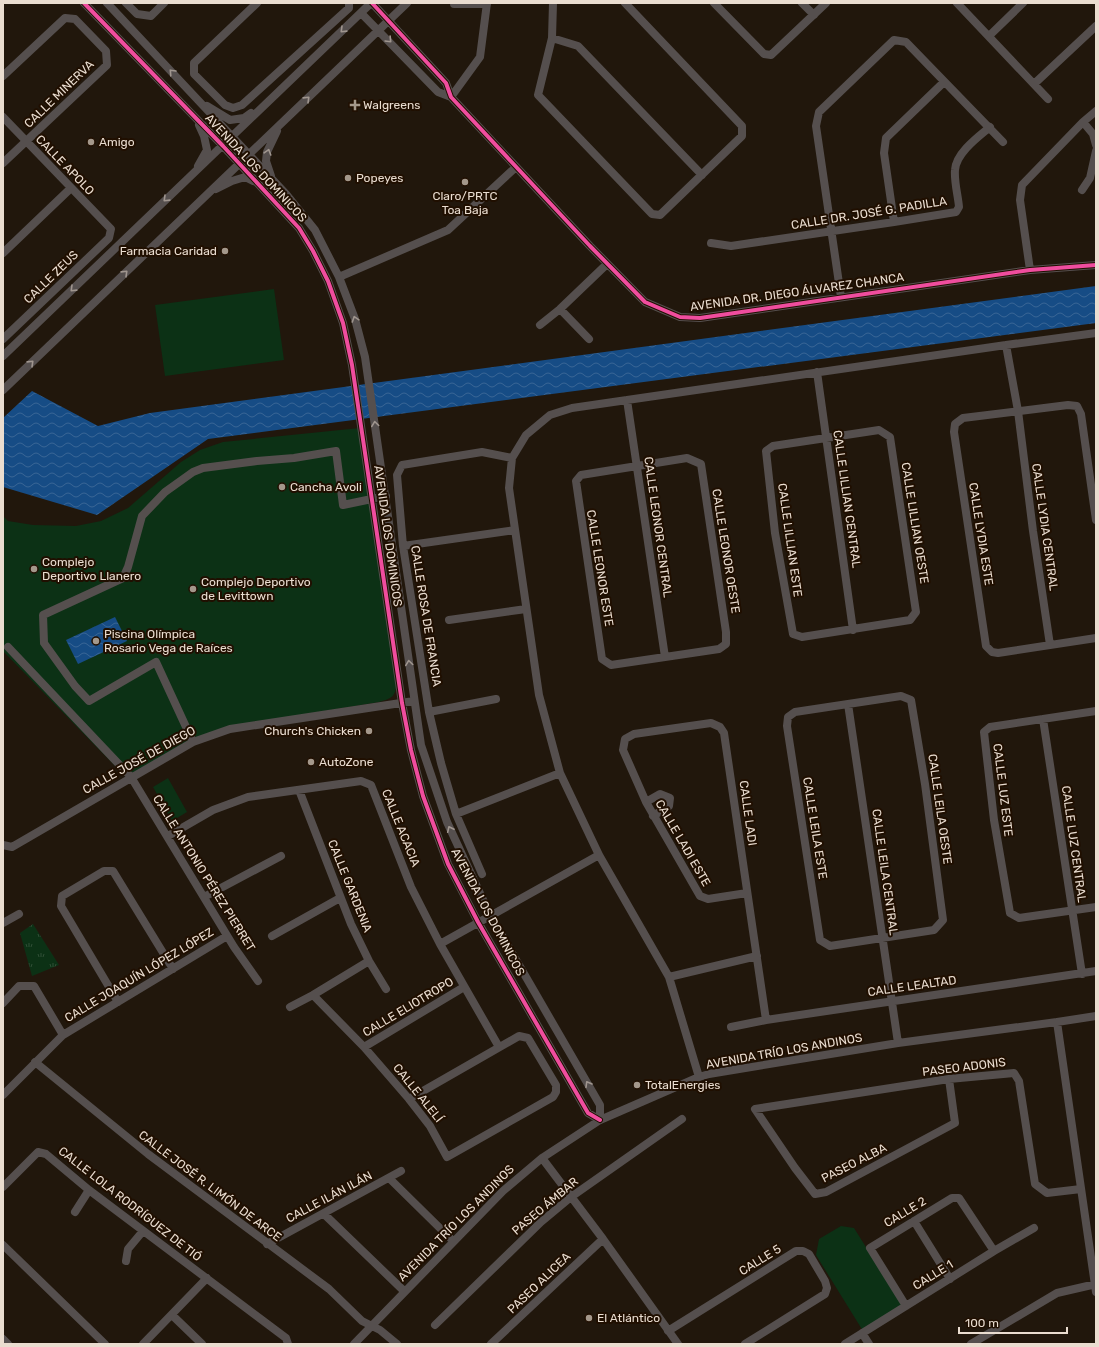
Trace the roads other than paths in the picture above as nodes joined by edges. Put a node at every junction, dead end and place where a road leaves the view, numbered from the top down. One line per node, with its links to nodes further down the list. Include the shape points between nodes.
1 (84, 3): 33 (street, AVENIDA LOS DOMINICOS)
2 (107, 3): 30 (street, AVENIDA LOS DOMINICOS, one-way to 2)
3 (126, 3): 4 (street, via 137,14 151,16)
4 (164, 3)
5 (257, 3): 17 (street, via 194,63 194,74 225,105 233,108 242,105)
6 (371, 3): 18 (street); 20 (street, AVENIDA DR. DIEGO ÁLVAREZ CHANCA)
7 (407, 3): 20 (street)
8 (553, 3): 24 (street)
9 (625, 3): 49 (street, via 742,126 742,136)
10 (714, 3): 19 (street, via 764,54 771,55)
11 (802, 3): 19 (street)
12 (826, 3): 19 (street)
13 (957, 3): 23 (street)
14 (1023, 3): 23 (street)
15 (454, 4): 16 (street)
16 (487, 4): 28 (street, via 480,57)
17 (349, 6)
18 (361, 13): 22 (street, AVENIDA DR. DIEGO ÁLVAREZ CHANCA); 31 (street, one-way to 31)
19 (814, 15)
20 (388, 21): 22 (street); 28 (street, AVENIDA DR. DIEGO ÁLVAREZ CHANCA, via 446,83)
21 (1096, 26): 27 (street)
22 (378, 30): 28 (street, AVENIDA DR. DIEGO ÁLVAREZ CHANCA, one-way to 28, via 438,92); 36 (street, one-way to 22)
23 (988, 36): 27 (street)
24 (552, 38): 49 (street, via 578,46); 49 (street, via 538,95 652,214 660,215)
25 (3, 76): 39 (street, CALLE MINERVA, via 65,18 74,19 106,51 107,65)
26 (944, 82): 37 (street); 55 (street, via 886,138 884,153); 57 (street, via 906,42 894,40 819,112 816,126)
27 (1034, 84): 29 (street)
28 (451, 97): 47 (street, AVENIDA DR. DIEGO ÁLVAREZ CHANCA)
29 (1048, 99)
30 (199, 101): 31 (street, via 230,120 244,118); 38 (street, AVENIDA LOS DOMINICOS)
31 (267, 103): 38 (street)
32 (1096, 111): 35 (street)
33 (193, 116): 42 (street, AVENIDA LOS DOMINICOS); 48 (street, via 204,136 207,150)
34 (3, 117): 39 (street, CALLE APOLO)
35 (1083, 122): 41 (street, via 1093,134); 62 (street, via 1022,185 1020,200)
36 (279, 126): 44 (street); 50 (street, one-way to 36, via 266,161 267,152)
37 (990, 127): 40 (street); 55 (street, CALLE DR. JOSÉ G. PADILLA, via 966,148 958,159 955,169 959,207 956,212)
38 (232, 136): 42 (street); 44 (street, AVENIDA LOS DOMINICOS)
39 (26, 141): 45 (street, CALLE MINERVA); 52 (street, CALLE APOLO)
40 (1003, 142)
41 (1096, 145)
42 (222, 146): 46 (street, AVENIDA LOS DOMINICOS); 48 (street)
43 (1096, 151): 53 (street, via 1090,178)
44 (249, 154): 46 (street); 50 (street, AVENIDA LOS DOMINICOS)
45 (3, 163)
46 (239, 163): 51 (street, AVENIDA LOS DOMINICOS); 54 (street)
47 (516, 167): 60 (street, AVENIDA DR. DIEGO ÁLVAREZ CHANCA); 63 (street, via 448,230)
48 (195, 172): 71 (street, one-way to 71)
49 (702, 175)
50 (272, 179): 63 (street, AVENIDA LOS DOMINICOS, via 315,230)
51 (258, 184): 54 (street, via 245,178 232,181); 80 (street, AVENIDA LOS DOMINICOS, via 299,228 328,282 343,323 352,365)
52 (71, 188): 56 (street, CALLE APOLO); 59 (street)
53 (1082, 190)
54 (207, 195): 73 (street, one-way to 54)
55 (894, 222): 57 (street, CALLE DR. JOSÉ G. PADILLA)
56 (111, 229): 68 (street, CALLE ZEUS, via 109,238)
57 (831, 232): 58 (street, CALLE DR. JOSÉ G. PADILLA, via 731,246); 64 (street)
58 (711, 243)
59 (3, 253)
60 (607, 264): 64 (street, AVENIDA DR. DIEGO ÁLVAREZ CHANCA, via 644,302 680,318 700,318); 65 (street)
61 (1096, 265): 62 (street, AVENIDA DR. DIEGO ÁLVAREZ CHANCA)
62 (1030, 270): 64 (street, AVENIDA DR. DIEGO ÁLVAREZ CHANCA)
63 (339, 277): 79 (street, AVENIDA LOS DOMINICOS, one-way to 63, via 365,356 355,319)
64 (841, 297)
65 (560, 309): 66 (street); 69 (street)
66 (540, 325)
67 (1096, 333): 70 (street)
68 (3, 339)
69 (589, 339)
70 (1006, 345): 72 (street); 75 (street, CALLE LYDIA CENTRAL)
71 (3, 356)
72 (817, 372): 74 (street); 76 (street, CALLE LILLIAN CENTRAL)
73 (3, 390)
74 (627, 400): 77 (street, via 572,408 550,415 526,434); 78 (street, CALLE LEONOR CENTRAL)
75 (1018, 411): 81 (street, via 1077,406 1081,414); 88 (street, CALLE LYDIA CENTRAL); 88 (street, CALLE LYDIA ESTE, via 963,418 955,424 954,432 986,646 992,652 998,653)
76 (826, 438): 86 (street, CALLE LILLIAN CENTRAL); 86 (street, CALLE LILLIAN ESTE, via 773,446 766,451 775,532 793,634 802,637); 86 (street, CALLE LILLIAN OESTE, via 879,430 890,437 916,612 910,620)
77 (512, 458): 82 (street, via 509,488); 83 (street, CALLE ROSA DE FRANCIA, via 482,452 402,465 397,474)
78 (637, 465): 90 (street, CALLE LEONOR CENTRAL); 90 (street, CALLE LEONOR ESTE, via 581,475 576,482 578,499 602,659 611,665); 90 (street, CALLE LEONOR OESTE, via 687,458 701,464 726,632 726,644 719,649)
79 (386, 496): 80 (street); 92 (street, AVENIDA LOS DOMINICOS, one-way to 79)
80 (372, 499): 93 (street, AVENIDA LOS DOMINICOS); 98 (street, via 343,505 336,451 203,468 165,492 142,516 123,578 43,615 44,643 89,701 156,662)
81 (1096, 520)
82 (515, 530): 83 (street); 84 (street)
83 (403, 546): 96 (street, CALLE ROSA DE FRANCIA)
84 (526, 609): 85 (street); 100 (street, via 538,695)
85 (449, 620)
86 (853, 630)
87 (1096, 638): 88 (street)
88 (1050, 645)
89 (8, 647): 101 (street, CALLE ANTONIO PÉREZ PIERRET)
90 (665, 657)
91 (496, 700): 96 (street)
92 (414, 701): 93 (street, CALLE JOSÉ DE DIEGO); 117 (street, AVENIDA LOS DOMINICOS, one-way to 92, via 447,822 421,745)
93 (402, 703): 98 (street, CALLE JOSÉ DE DIEGO, via 230,729); 118 (street, AVENIDA LOS DOMINICOS, via 410,750 423,796 448,864)
94 (848, 704): 122 (street, CALLE LEILA CENTRAL); 122 (street, CALLE LEILA OESTE, via 901,696 911,700 924,784 943,920 934,930); 122 (street, CALLE LEILA ESTE, via 795,712 788,717 787,726 820,940 830,946)
95 (1096, 711): 97 (street)
96 (429, 712): 104 (street, CALLE ROSA DE FRANCIA, via 440,763)
97 (1043, 719): 115 (street, CALLE LUZ CENTRAL); 115 (street, CALLE LUZ ESTE, via 990,727 984,732 994,820 1010,913 1019,918)
98 (193, 742): 101 (street, CALLE JOSÉ DE DIEGO)
99 (626, 757): 103 (street, CALLE LADI ESTE); 111 (street, CALLE LADI, via 623,750 625,739 634,734 711,723 720,727 724,733)
100 (560, 773): 104 (street); 108 (street)
101 (131, 777): 106 (street, CALLE ANTONIO PÉREZ PIERRET); 107 (street, CALLE JOSÉ DE DIEGO, via 12,847)
102 (299, 790): 106 (street, CALLE ACACIA, via 248,797 213,810); 113 (street, CALLE GARDENIA); 123 (street, CALLE ACACIA, via 361,781 371,785 411,887)
103 (646, 802): 105 (street, CALLE LADI ESTE); 105 (street, via 660,794 670,798 669,806)
104 (456, 814): 110 (street, CALLE ROSA DE FRANCIA)
105 (653, 816): 111 (street, CALLE LADI ESTE, via 700,896 708,899)
106 (168, 836): 112 (street, CALLE ANTONIO PÉREZ PIERRET)
107 (3, 845)
108 (599, 855): 117 (street); 129 (street)
109 (280, 856): 112 (street)
110 (482, 874)
111 (747, 893): 124 (street, CALLE LADI)
112 (204, 897): 120 (street, CALLE ANTONIO PÉREZ PIERRET)
113 (340, 898): 121 (street); 125 (street, CALLE GARDENIA)
114 (1096, 907): 115 (street)
115 (1072, 910): 128 (street, CALLE LUZ CENTRAL)
116 (18, 914): 119 (street)
117 (490, 915): 118 (street); 153 (street, AVENIDA LOS DOMINICOS, one-way to 117, via 600,1105)
118 (478, 922): 123 (street); 153 (street, AVENIDA LOS DOMINICOS, via 588,1113)
119 (3, 923)
120 (227, 936): 126 (street, CALLE JOAQUÍN LÓPEZ LÓPEZ); 130 (street, CALLE ANTONIO PÉREZ PIERRET)
121 (272, 936)
122 (883, 938): 134 (street, CALLE LEILA CENTRAL)
123 (440, 944): 131 (street, CALLE ACACIA)
124 (757, 956): 129 (street); 139 (street, CALLE LADI)
125 (369, 961): 132 (street, CALLE GARDENIA); 133 (street)
126 (173, 969): 135 (street, CALLE JOAQUÍN LÓPEZ LÓPEZ); 135 (street, via 113,871 104,871 62,896 61,906)
127 (1096, 972): 128 (street, CALLE LEALTAD)
128 (1082, 974): 134 (street, CALLE LEALTAD)
129 (669, 977): 147 (street)
130 (258, 981)
131 (464, 987): 144 (street, CALLE ELIOTROPO); 145 (street, CALLE ACACIA)
132 (386, 988)
133 (313, 995): 137 (street); 144 (street, CALLE ALELÍ)
134 (892, 1001): 139 (street, CALLE LEALTAD); 143 (street, CALLE LEILA CENTRAL)
135 (118, 1002): 142 (street, CALLE JOAQUÍN LÓPEZ LÓPEZ)
136 (3, 1003): 142 (street, via 19,986 34,986)
137 (290, 1007)
138 (1096, 1016): 140 (street, AVENIDA TRÍO LOS ANDINOS)
139 (766, 1020): 141 (street, CALLE LEALTAD)
140 (1057, 1022): 143 (street, AVENIDA TRÍO LOS ANDINOS); 158 (street)
141 (731, 1027)
142 (64, 1035): 146 (street, CALLE JOAQUÍN LÓPEZ LÓPEZ)
143 (898, 1043): 147 (street, AVENIDA TRÍO LOS ANDINOS)
144 (364, 1047): 150 (street, CALLE ALELÍ)
145 (499, 1048): 150 (street); 150 (street, CALLE ALELÍ, via 519,1036 528,1038 556,1085 553,1097 447,1157 430,1126)
146 (35, 1062): 149 (street, CALLE JOAQUÍN LÓPEZ LÓPEZ); 168 (street, CALLE JOSÉ R. LIMÓN DE ARCE, via 148,1154)
147 (699, 1077): 153 (street, AVENIDA TRÍO LOS ANDINOS)
148 (949, 1079): 151 (street, PASEO ADONIS); 151 (street, PASEO ALBA, via 955,1123 826,1192 816,1194); 158 (street, PASEO ADONIS, via 1014,1073 1019,1081 1035,1184 1046,1193)
149 (3, 1095)
150 (409, 1099)
151 (755, 1110)
152 (682, 1119): 160 (street, PASEO ÁMBAR)
153 (600, 1120): 154 (street, AVENIDA TRÍO LOS ANDINOS)
154 (542, 1158): 160 (street); 167 (street, AVENIDA TRÍO LOS ANDINOS, via 503,1191)
155 (401, 1171): 156 (street, CALLE ILÁN ILÁN)
156 (388, 1178): 162 (street, CALLE ILÁN ILÁN); 167 (street)
157 (3, 1187): 159 (street, CALLE LOLA RODRÍGUEZ DE TIÓ, via 38,1152 46,1154)
158 (1081, 1189): 174 (street)
159 (89, 1190): 161 (street); 165 (street, CALLE LOLA RODRÍGUEZ DE TIÓ)
160 (571, 1197): 166 (street); 178 (street, PASEO ÁMBAR, via 541,1222)
161 (75, 1212)
162 (324, 1214): 168 (street, CALLE ILÁN ILÁN); 175 (street)
163 (914, 1221): 170 (street, CALLE 2, via 952,1198 959,1198); 173 (street); 176 (street, CALLE 2, via 870,1248)
164 (1034, 1228): 170 (street, CALLE 1)
165 (144, 1231): 171 (street, via 128,1249); 172 (street, CALLE LOLA RODRÍGUEZ DE TIÓ)
166 (603, 1240): 180 (street); 190 (street, PASEO ALICEA)
167 (453, 1241): 175 (street, AVENIDA TRÍO LOS ANDINOS)
168 (267, 1244): 179 (street, CALLE JOSÉ R. LIMÓN DE ARCE)
169 (3, 1245): 184 (street)
170 (994, 1251): 173 (street, CALLE 1)
171 (126, 1261)
172 (206, 1278): 177 (street); 187 (street, CALLE LOLA RODRÍGUEZ DE TIÓ, via 286,1338)
173 (950, 1279): 176 (street, CALLE 1)
174 (1096, 1287): 195 (street, via 1057,1293)
175 (404, 1292): 179 (street, AVENIDA TRÍO LOS ANDINOS)
176 (906, 1306): 181 (street, CALLE 1)
177 (172, 1315): 185 (street); 186 (street)
178 (435, 1325)
179 (371, 1326): 188 (street, AVENIDA TRÍO LOS ANDINOS); 189 (street)
180 (668, 1331): 191 (street); 192 (street, CALLE 5, via 796,1251 809,1254 825,1281 825,1294)
181 (862, 1333): 193 (street, CALLE 1); 194 (street)
182 (3, 1339): 183 (street)
183 (8, 1344)
184 (105, 1344)
185 (143, 1344)
186 (202, 1344)
187 (288, 1344)
188 (354, 1344)
189 (398, 1344)
190 (492, 1344)
191 (678, 1344)
192 (745, 1344)
193 (845, 1344)
194 (869, 1344)
195 (971, 1344)

